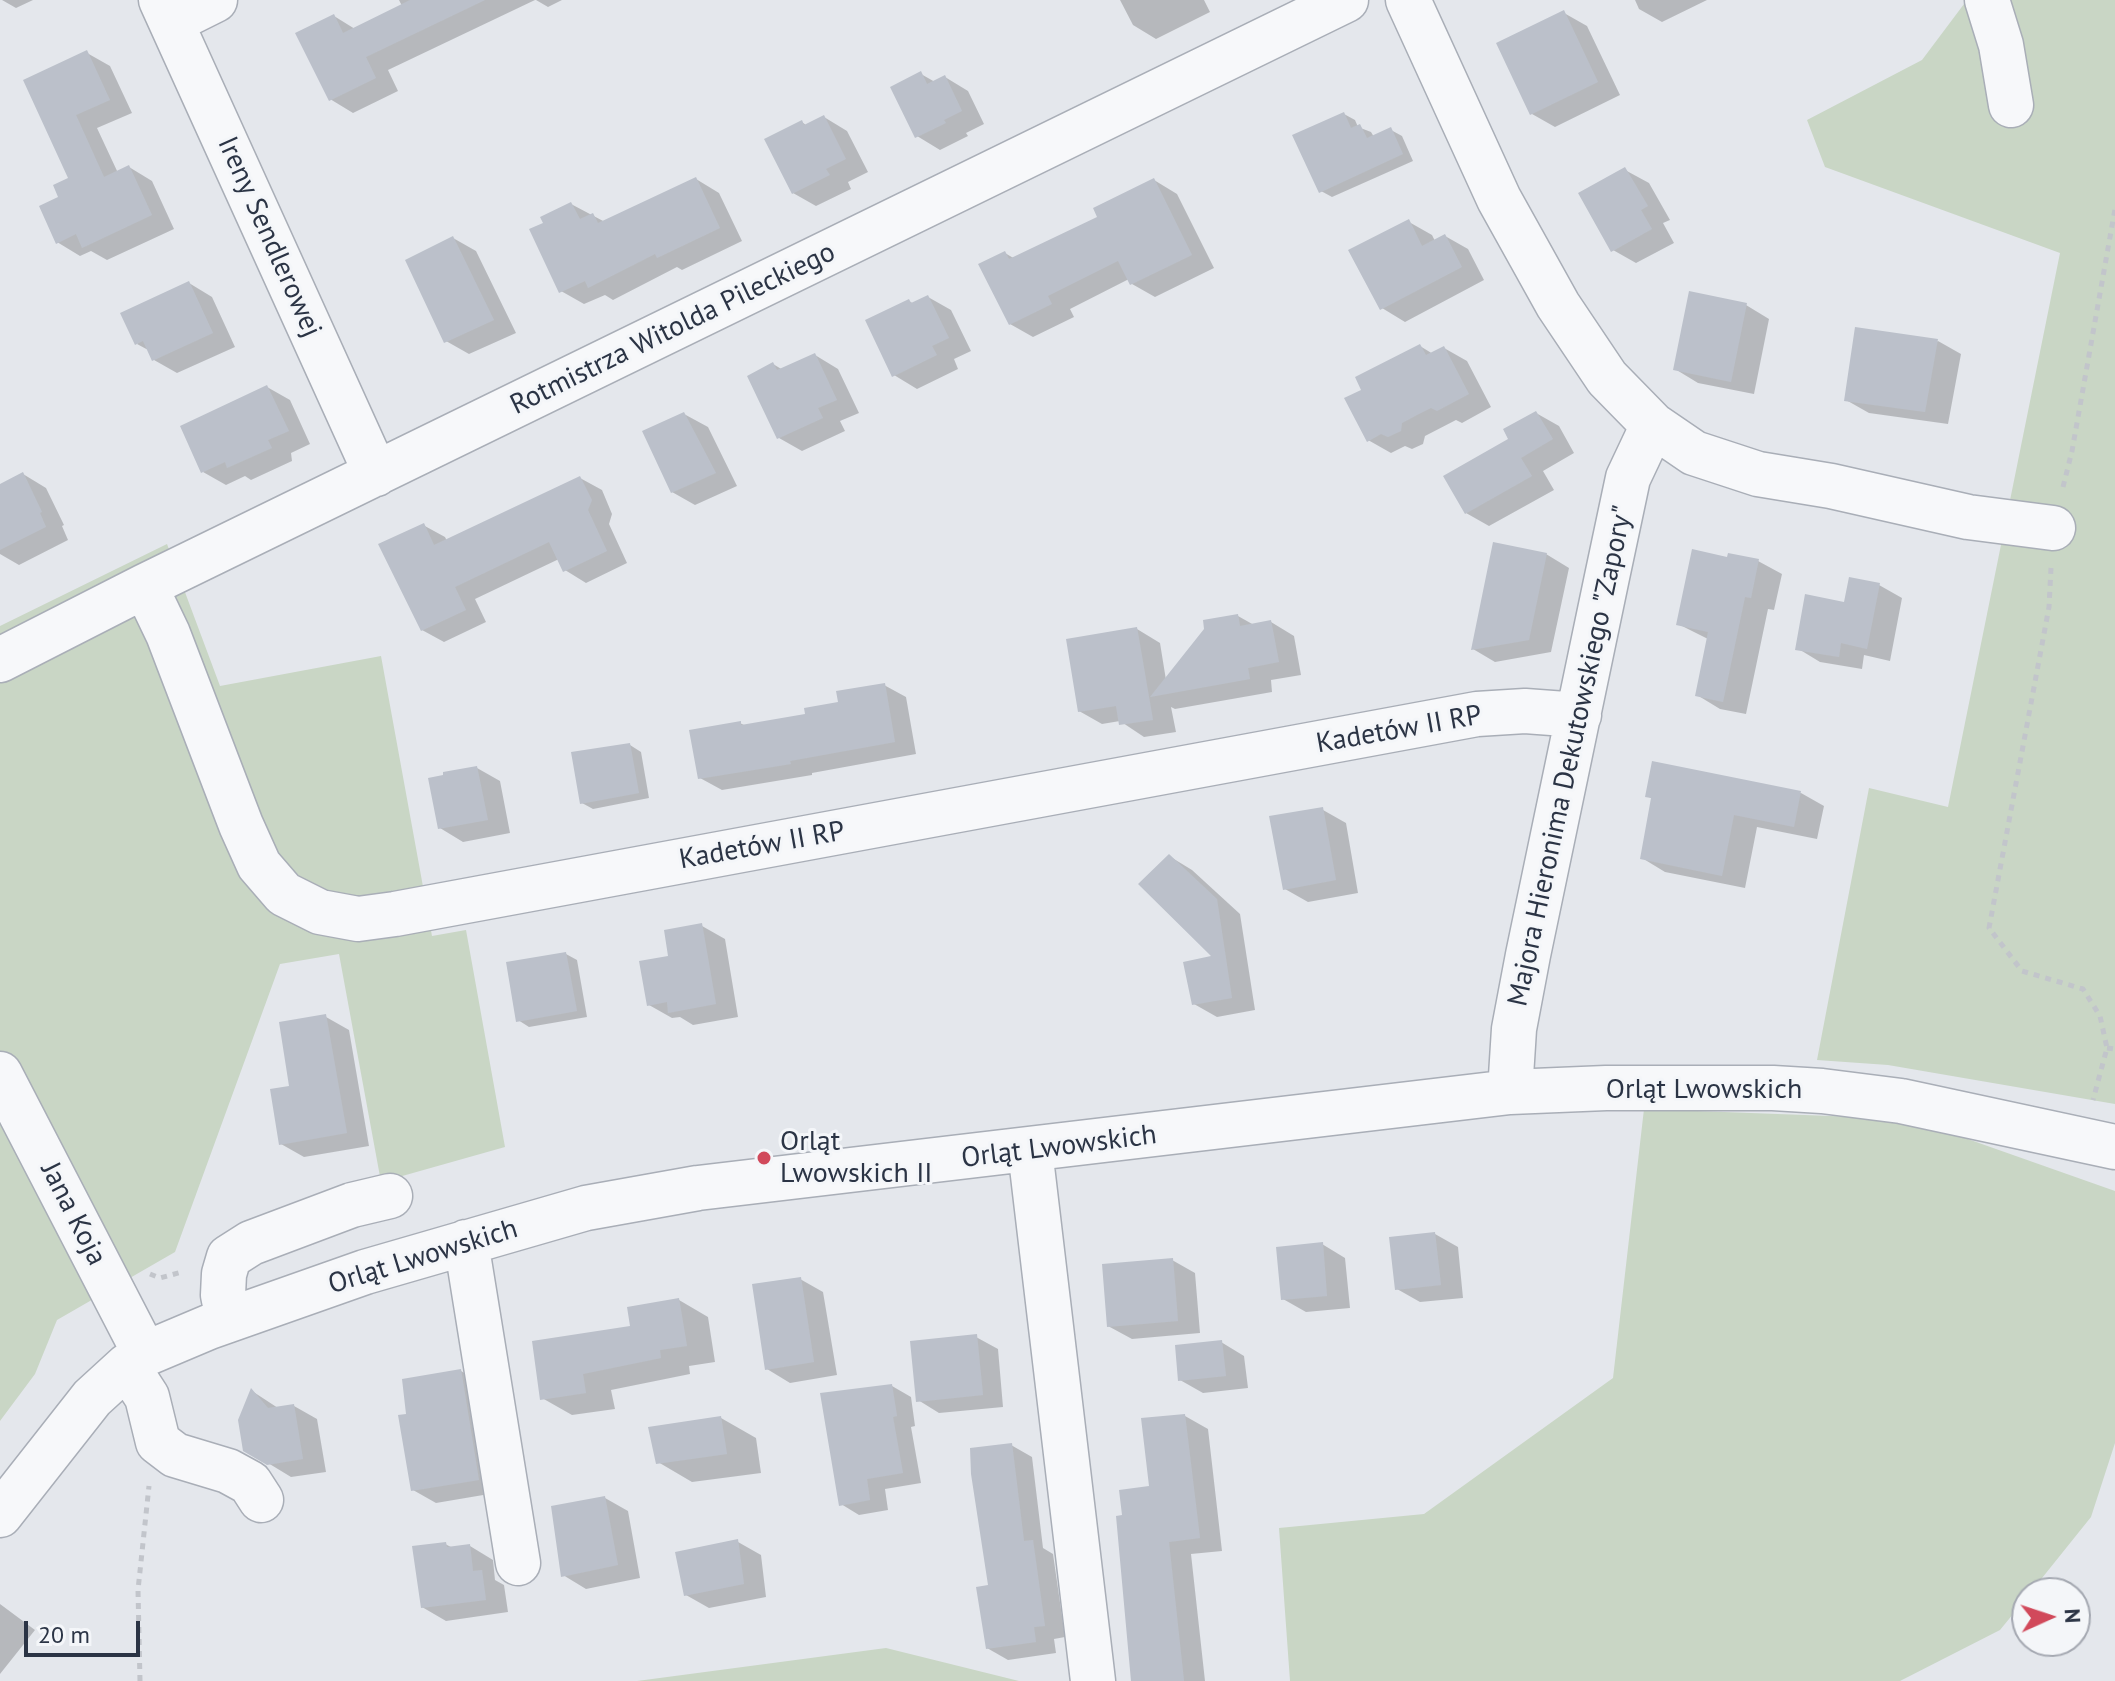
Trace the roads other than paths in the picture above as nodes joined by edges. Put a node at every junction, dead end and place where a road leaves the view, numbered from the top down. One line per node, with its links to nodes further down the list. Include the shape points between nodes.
1 (215, 0): 5 (street)
2 (1346, 0): 8 (street, Rotmistrza Witolda Pileckiego)
3 (1408, 0): 7 (street, via 1499,199 1558,305 1607,378)
4 (1987, 0): 6 (street)
5 (166, 11): 8 (street, Ireny Sendlerowej)
6 (2011, 105)
7 (1653, 425): 9 (street, via 1694,453 1758,474 1968,517); 12 (street, Majora Hieronima Dekutowskiego "Zapory", via 1628,478)
8 (376, 474): 10 (street, Rotmistrza Witolda Pileckiego)
9 (2053, 528)
10 (145, 586): 11 (street, Rotmistrza Witolda Pileckiego); 12 (street, Kadetów II RP, via 259,865 284,894 320,912 358,919 1477,714)
11 (0, 660)
12 (1579, 715): 14 (street, Majora Hieronima Dekutowskiego "Zapory", via 1514,1029)
13 (0, 1074): 20 (street, Jana Koja)
14 (1510, 1092): 15 (street, Orląt Lwowskich, via 1822,1091 1901,1101); 16 (street, Orląt Lwowskich)
15 (2097, 1143)
16 (1030, 1150): 18 (street, Orląt Lwowskich, via 698,1188 586,1208); 24 (street)
17 (390, 1196): 19 (street, via 251,1243 229,1257 223,1295)
18 (466, 1242): 19 (street, Orląt Lwowskich); 23 (street)
19 (228, 1320): 20 (street, Orląt Lwowskich)
20 (136, 1360): 21 (street, Jana Koja, via 158,1442 175,1455 250,1483); 22 (street, Orląt Lwowskich, via 92,1398)
21 (261, 1500)
22 (0, 1515)
23 (518, 1563)
24 (1093, 1681)

